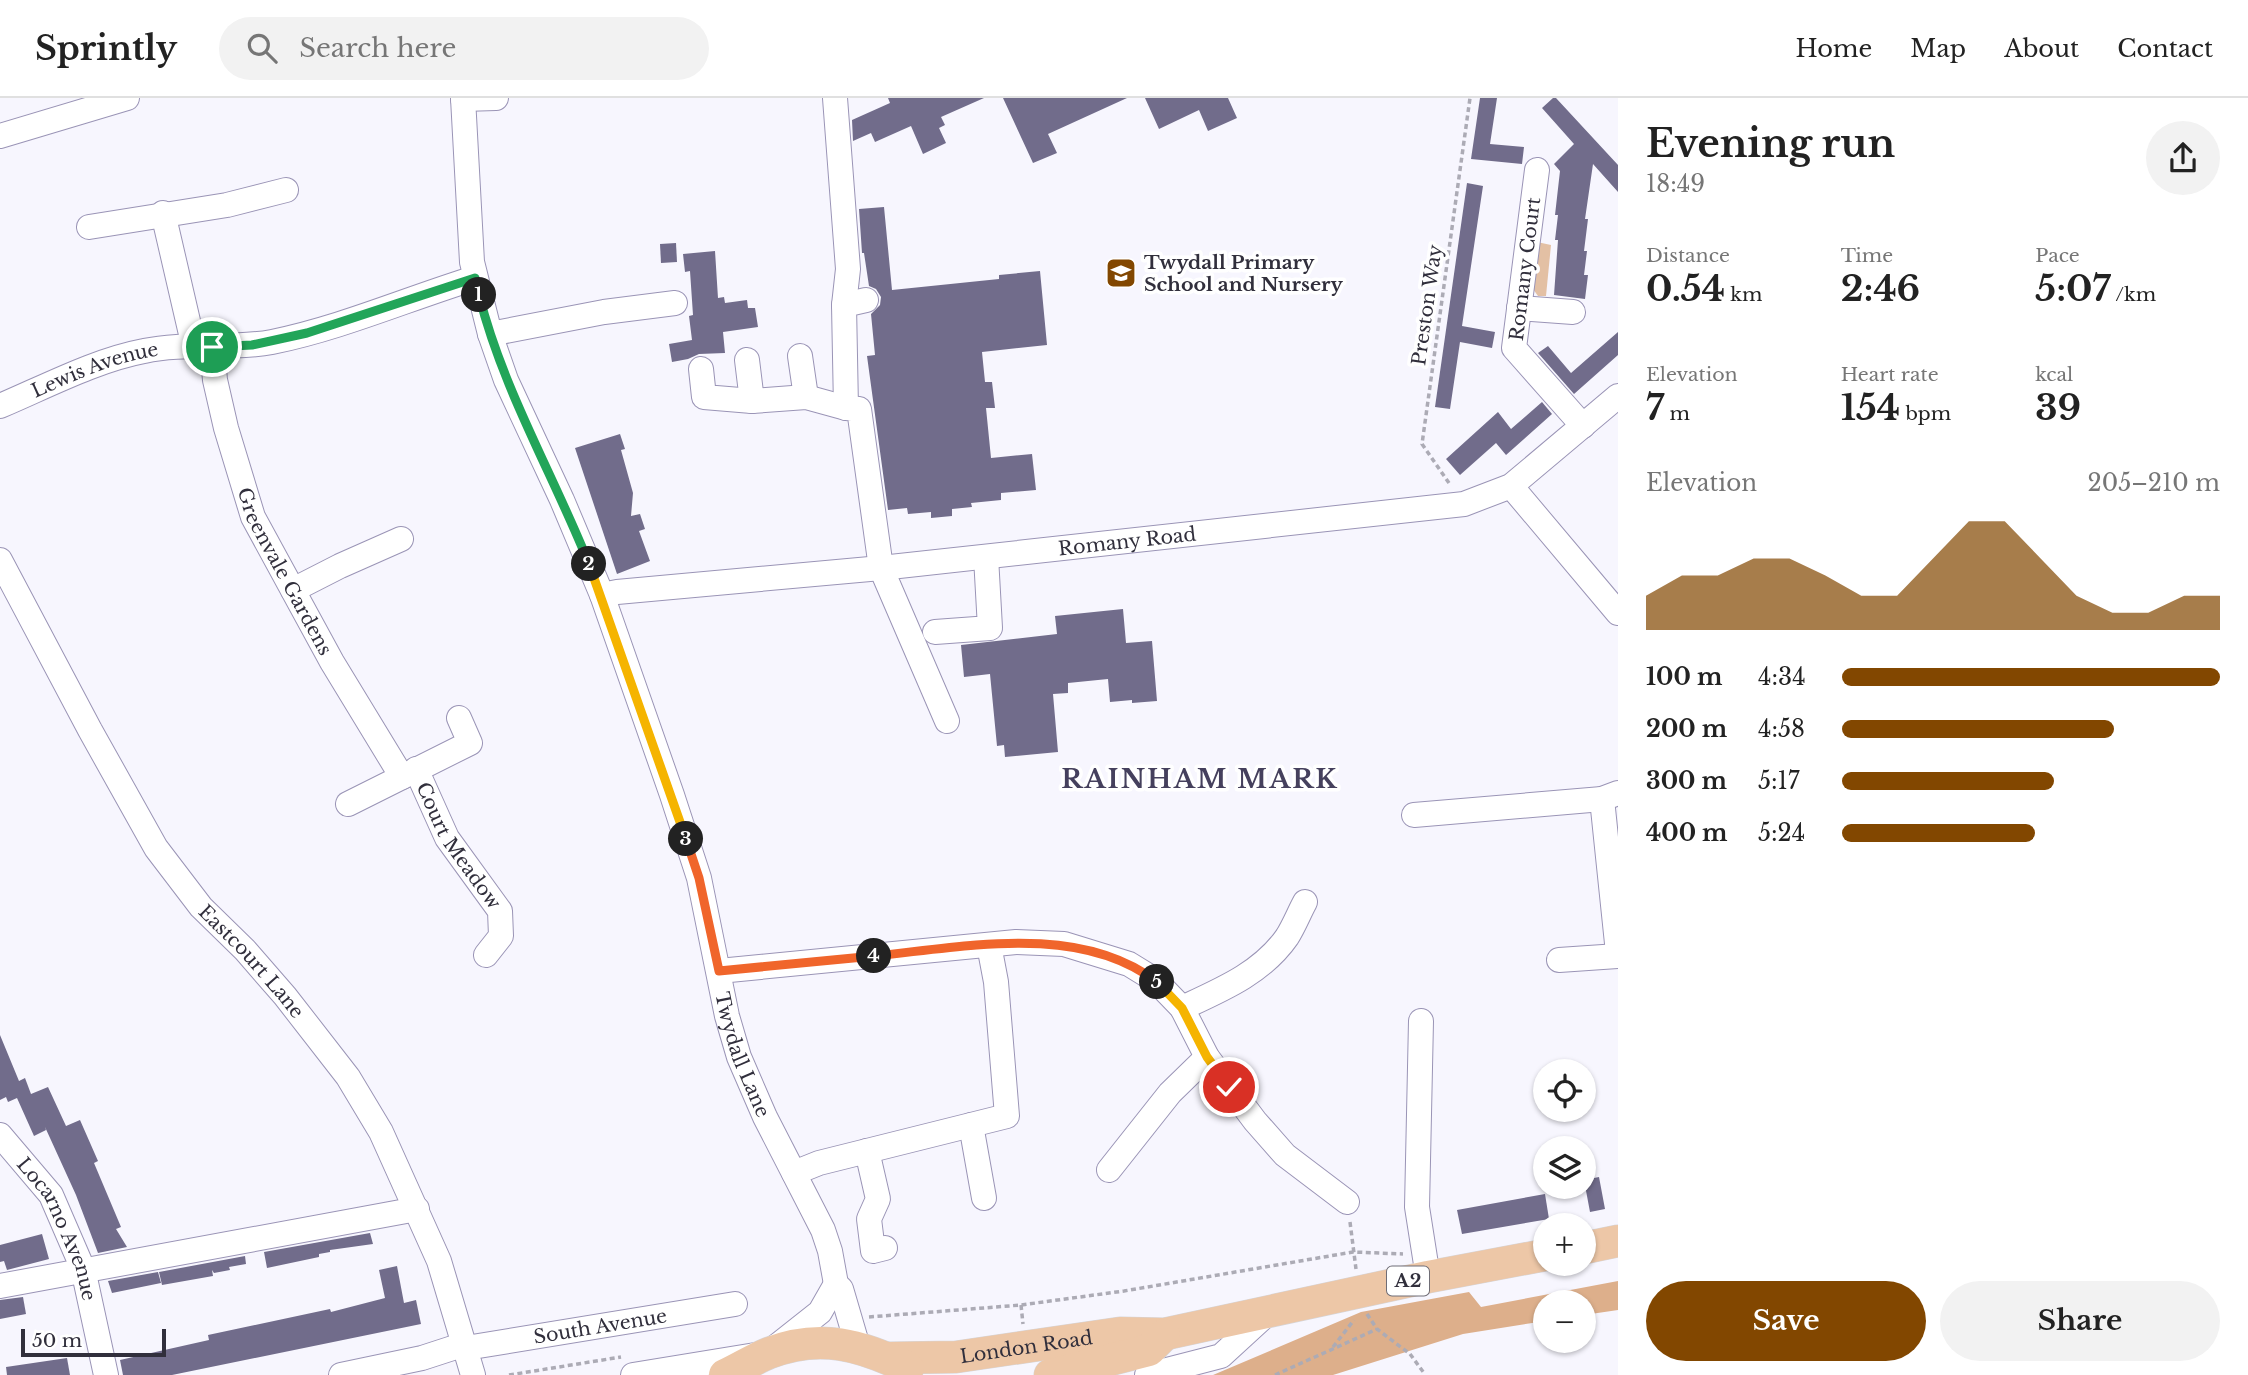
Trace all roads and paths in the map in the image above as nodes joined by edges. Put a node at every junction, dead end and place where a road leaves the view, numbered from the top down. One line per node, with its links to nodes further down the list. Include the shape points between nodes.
1 (127, 98): 6 (street)
2 (463, 98): 3 (street); 11 (street, Twydall Lane)
3 (496, 98)
4 (835, 98): 24 (street, via 848,269 855,303)
5 (1470, 98): 27 (path, Preston Way, via 1422,444)
6 (0, 136)
7 (1537, 170): 13 (street, Romany Court)
8 (286, 190): 9 (street)
9 (163, 214): 10 (street); 16 (street, Greenvale Gardens)
10 (89, 226)
11 (475, 278): 15 (street, Twydall Lane); 16 (street, Lewis Avenue, via 307,333 252,345)
12 (675, 303): 15 (street)
13 (1519, 308): 14 (street); 25 (street, Romany Court, via 1514,348)
14 (1573, 312)
15 (490, 334): 33 (street, Twydall Lane)
16 (203, 347): 23 (street, Lewis Avenue, via 150,350 117,358); 32 (street, Greenvale Gardens, via 253,517)
17 (800, 356): 21 (street)
18 (747, 360): 22 (street)
19 (702, 369): 22 (street, via 704,397)
20 (1618, 396): 25 (street, Romany Road)
21 (806, 397): 22 (street); 24 (street)
22 (752, 401)
23 (0, 406)
24 (846, 408): 31 (street, via 859,409)
25 (1583, 426): 26 (street, Romany Road)
26 (1511, 486): 27 (street, Romany Road); 34 (street)
27 (1464, 504): 29 (street, Romany Road)
28 (401, 539): 32 (street)
29 (986, 557): 31 (street, Romany Road); 35 (street, via 990,628)
30 (0, 560): 58 (street, Eastcourt Lane, via 156,848 201,907 285,996 348,1077 381,1132)
31 (881, 568): 33 (street, Romany Road); 37 (street)
32 (293, 590): 38 (street, Greenvale Gardens, via 332,662)
33 (601, 595): 47 (street, Twydall Lane, via 699,878)
34 (1618, 613)
35 (935, 632)
36 (459, 718): 38 (street, via 470,743)
37 (947, 721)
38 (409, 773): 40 (street); 45 (street, Court Meadow, via 447,838 500,911 501,936)
39 (1610, 796): 41 (street); 44 (street)
40 (348, 804)
41 (1414, 815)
42 (1305, 902): 48 (street, via 1287,936 1264,962 1227,988)
43 (989, 945): 47 (street); 48 (street, via 1064,944 1129,964 1155,980); 51 (street, via 1007,1116)
44 (1618, 954): 46 (street)
45 (486, 955)
46 (1559, 961)
47 (719, 971): 55 (street, Twydall Lane, via 739,1057)
48 (1182, 1008): 50 (street)
49 (1421, 1021): 64 (street, via 1417,1207)
50 (1207, 1057): 54 (street, via 1170,1093); 57 (street, via 1285,1155)
51 (971, 1125): 53 (street); 56 (street)
52 (0, 1135): 65 (street, Locarno Avenue, via 51,1195)
53 (867, 1151): 55 (street); 61 (street, via 878,1199 869,1219 873,1251)
54 (1109, 1170)
55 (794, 1172): 66 (street, Twydall Lane, via 823,1230)
56 (984, 1198)
57 (1348, 1202): 62 (path)
58 (416, 1209): 65 (street); 75 (street, Eastcourt Lane, via 439,1261)
59 (1618, 1241): 60 (main road)
60 (1596, 1246)
61 (885, 1248)
62 (1353, 1252): 64 (path); 69 (path)
63 (1533, 1256): 64 (main road, London Road / A2)
64 (1426, 1266): 70 (main road, London Road / A2)
65 (83, 1269): 67 (street); 80 (street, Locarno Avenue)
66 (836, 1284): 72 (street, Twydall Lane); 77 (street, via 820,1312)
67 (0, 1286)
68 (735, 1304): 75 (street, South Avenue)
69 (1021, 1305): 72 (path); 73 (path)
70 (1271, 1310): 74 (main road, London Road / A2); 87 (street, via 1221,1356)
71 (1377, 1329): 76 (path); 76 (path, via 1362,1309); 79 (path, via 1410,1354)
72 (860, 1332): 77 (main road, via 833,1342); 78 (main road)
73 (1024, 1334)
74 (1164, 1334): 78 (main road, London Road / A2, via 1120,1333 956,1357); 86 (main road, London Road / A2, via 1149,1350)
75 (466, 1346): 81 (street, South Avenue); 82 (street, Eastcourt Lane)
76 (1333, 1348): 88 (path)
77 (768, 1353): 83 (street); 84 (main road)
78 (889, 1358): 85 (main road)
79 (1424, 1373)
80 (106, 1375)
81 (341, 1375)
82 (473, 1375)
83 (633, 1375)
84 (725, 1375)
85 (920, 1375)
86 (1050, 1375)
87 (1147, 1375)
88 (1275, 1375)

